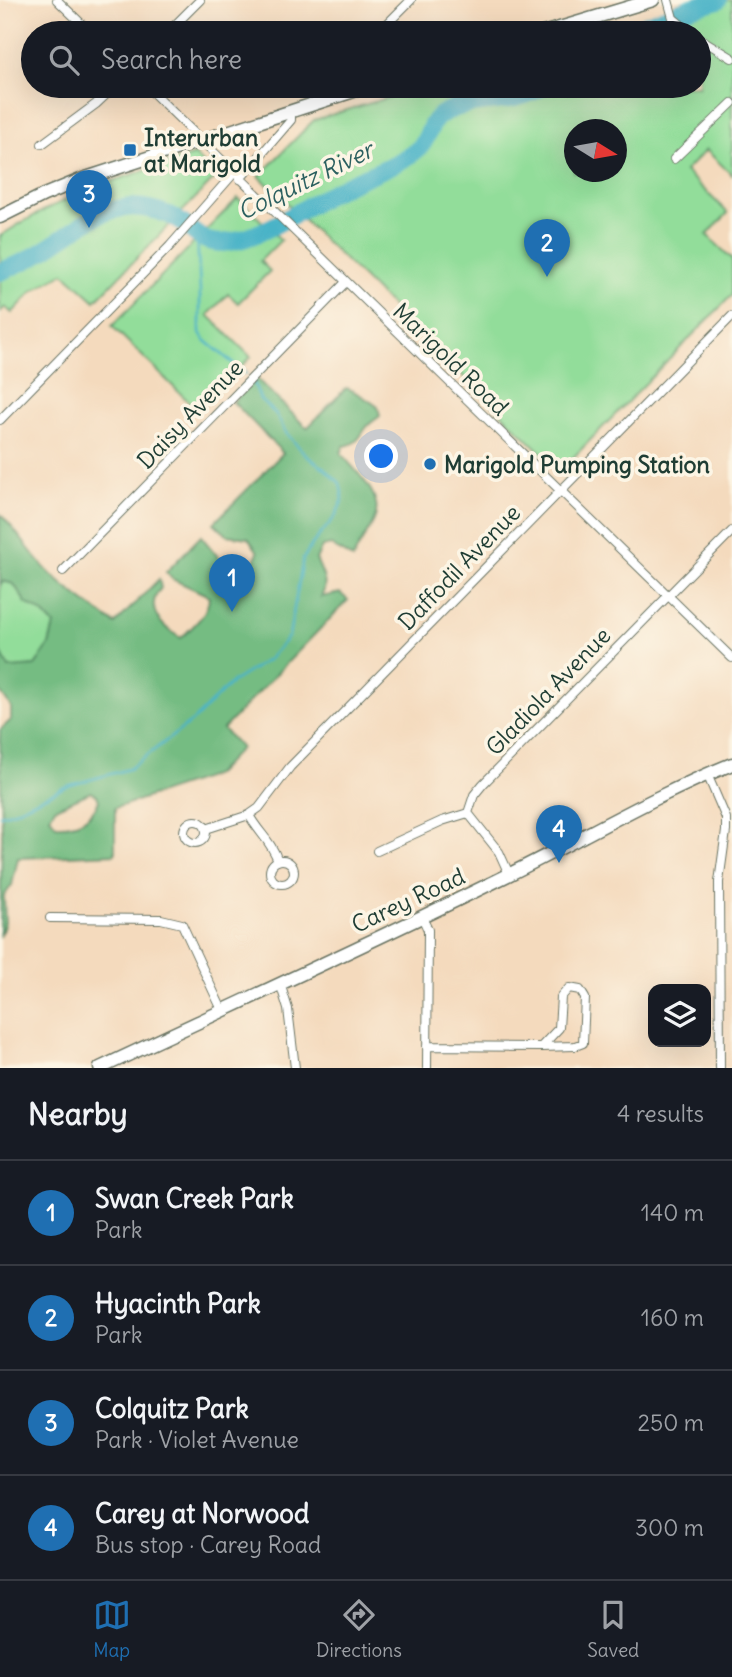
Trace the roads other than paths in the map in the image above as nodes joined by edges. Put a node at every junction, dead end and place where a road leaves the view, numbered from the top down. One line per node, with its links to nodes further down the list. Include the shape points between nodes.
1 (57, 0): 6 (street)
2 (200, 0): 7 (street)
3 (411, 0): 8 (street)
4 (653, 0): 9 (street)
5 (668, 0): 10 (street)
6 (79, 21)
7 (179, 21)
8 (390, 21)
9 (583, 21)
10 (678, 21)
11 (711, 45): 12 (street)
12 (732, 58)
13 (102, 98): 19 (street)
14 (158, 98): 18 (street, Marigold Road)
15 (318, 98): 17 (street)
16 (732, 103): 20 (street)
17 (290, 110): 18 (street); 21 (street, via 291,120)
18 (200, 140): 21 (street, Marigold Road); 22 (street, via 83,179)
19 (42, 144)
20 (674, 159)
21 (237, 176): 23 (street, Marigold Road); 25 (street)
22 (0, 217)
23 (345, 283): 26 (street, Marigold Road); 28 (street, Daisy Avenue)
24 (732, 316): 26 (street, Daffodil Avenue)
25 (0, 420)
26 (559, 491): 29 (street, Marigold Road); 34 (street, Daffodil Avenue, via 290,767)
27 (732, 531): 29 (street, Gladiola Avenue)
28 (62, 571)
29 (668, 596): 30 (street, Marigold Road); 33 (street, Gladiola Avenue, via 484,784)
30 (732, 658)
31 (732, 764): 32 (street, Carey Road)
32 (707, 774): 36 (street); 39 (street, Carey Road)
33 (468, 813): 37 (street); 39 (street, via 499,852)
34 (249, 815): 35 (street, Daffodil Avenue); 38 (street)
35 (206, 829)
36 (729, 831): 49 (street, via 719,882)
37 (377, 851)
38 (278, 860)
39 (509, 874): 40 (street, Carey Road)
40 (422, 917): 42 (street, Carey Road); 44 (street, via 428,930)
41 (50, 918): 43 (street, via 161,919 182,924)
42 (280, 983): 43 (street, Carey Road); 47 (street)
43 (222, 1010): 46 (street, Carey Road)
44 (427, 1046): 45 (street); 48 (street)
45 (541, 1046): 45 (street, via 583,1042 584,998 580,990 562,993 559,1028)
46 (100, 1068)
47 (295, 1068)
48 (427, 1068)
49 (720, 1068)

